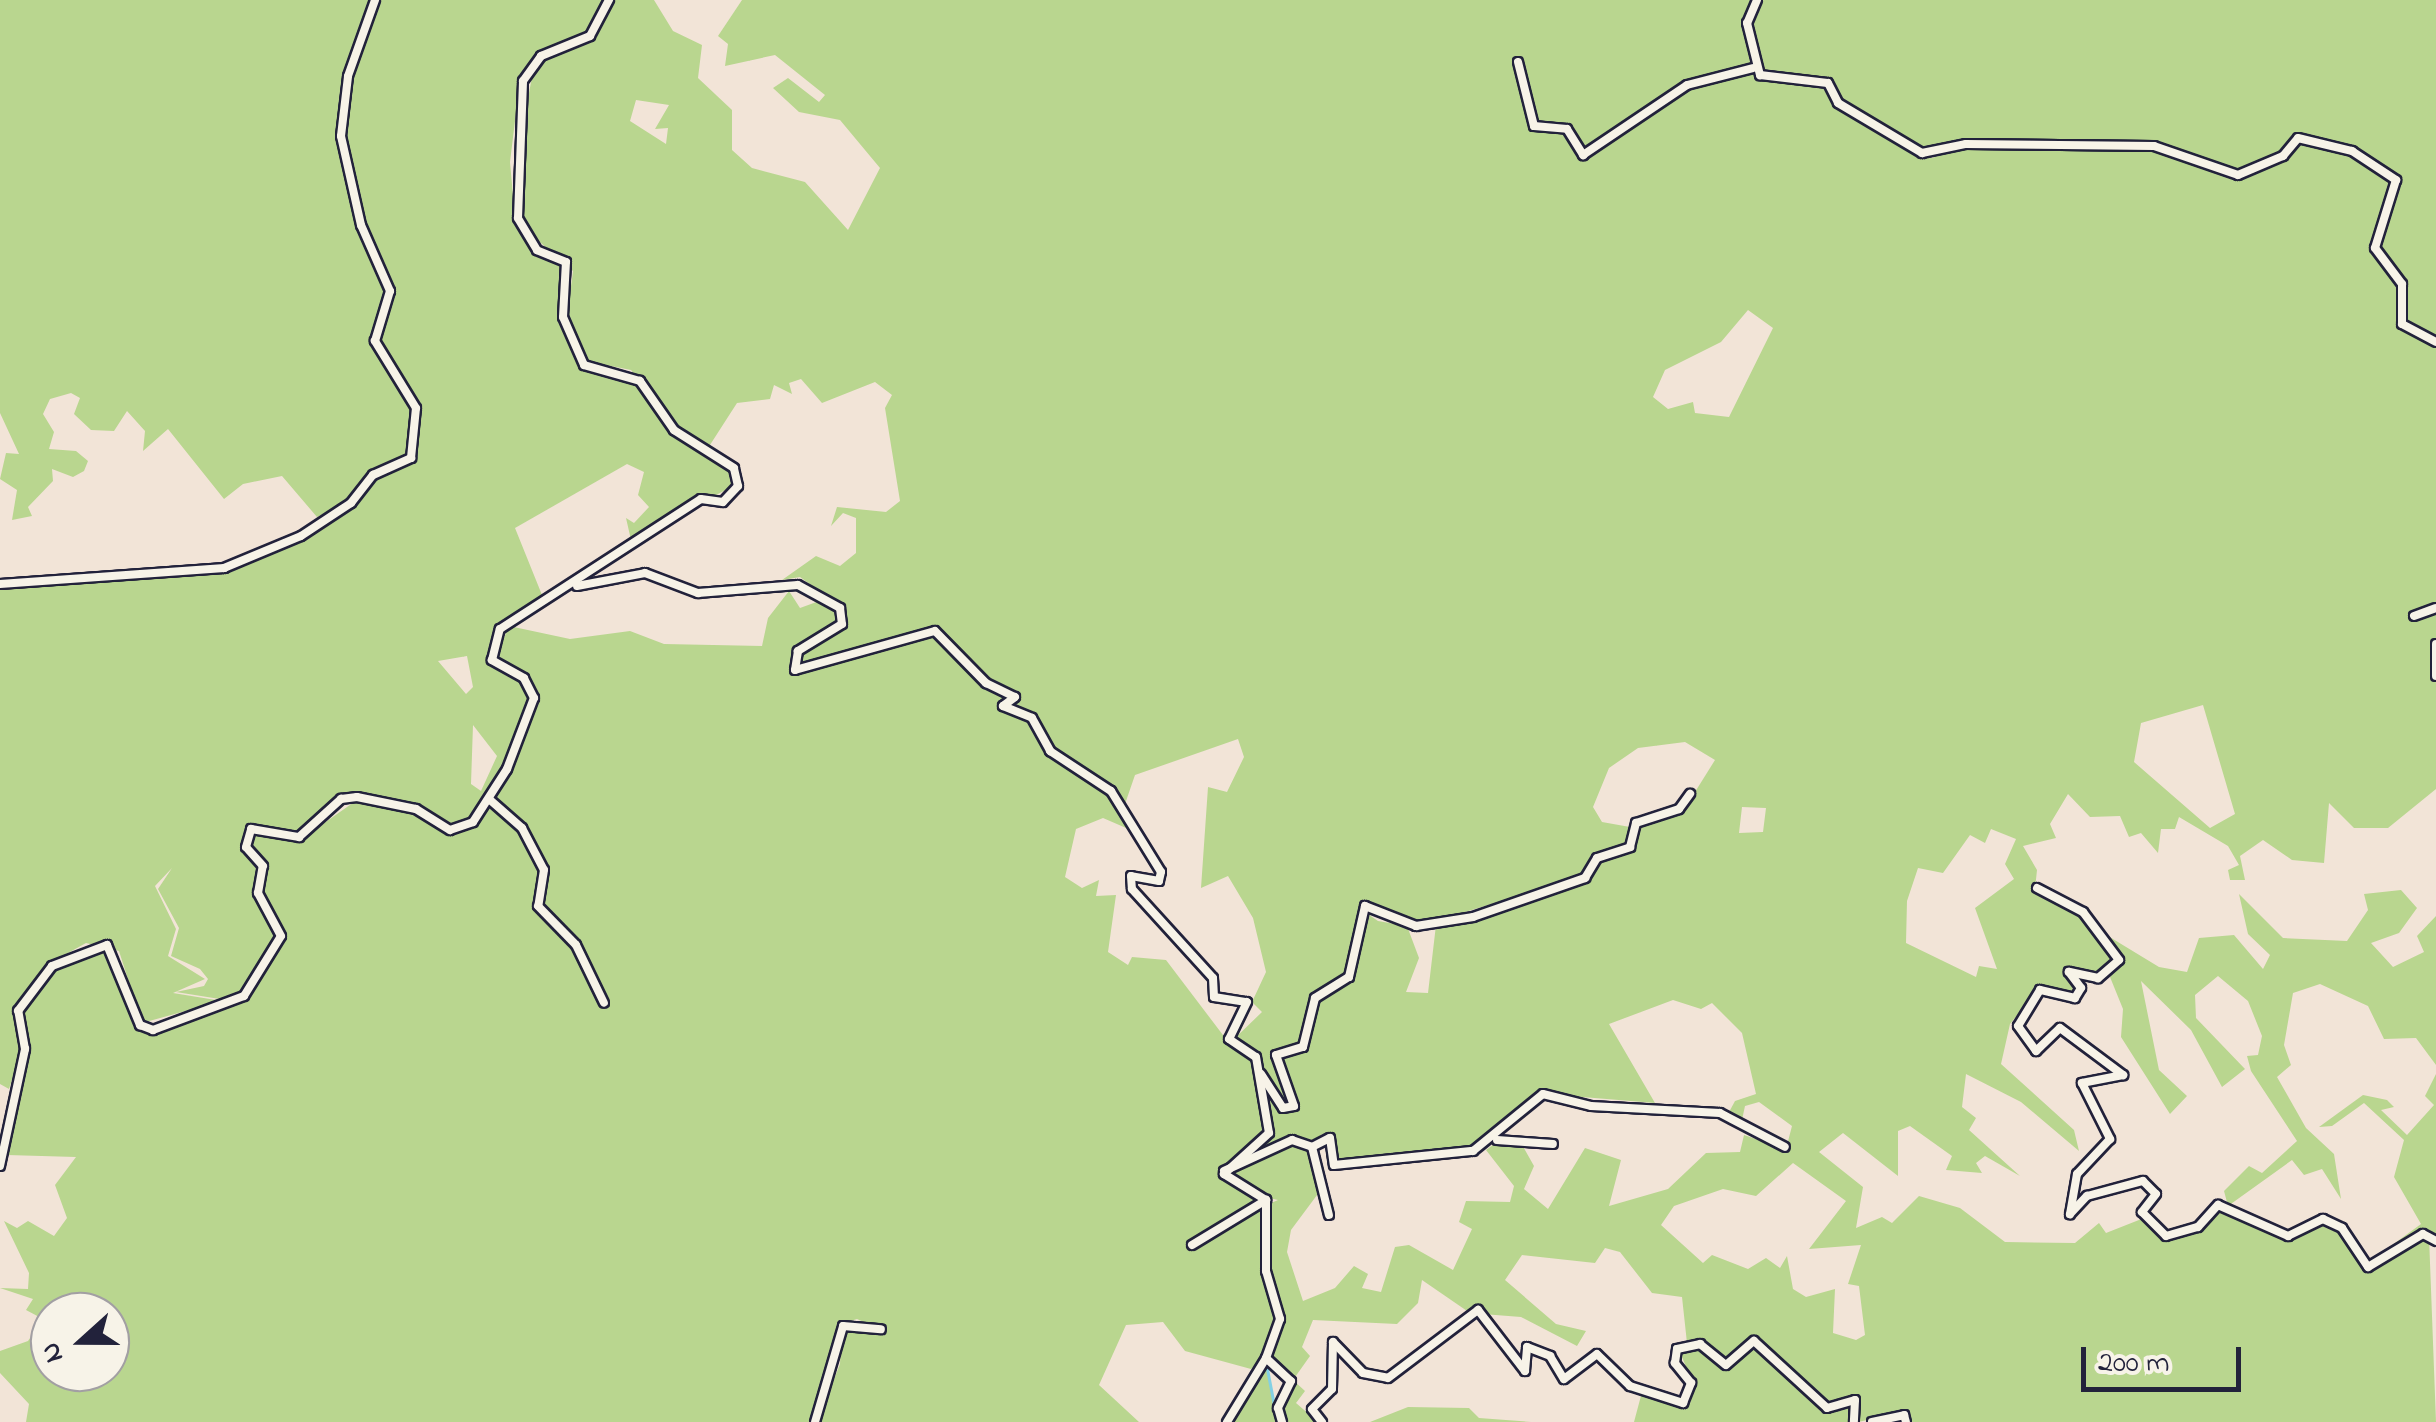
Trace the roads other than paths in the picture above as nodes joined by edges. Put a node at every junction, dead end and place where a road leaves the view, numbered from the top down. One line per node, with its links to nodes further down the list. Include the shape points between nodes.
1 (376, 0): 7 (street, via 348,76 341,136 361,225 390,291 374,341 416,408 412,458 372,475 351,503 301,536 224,568)
2 (609, 0): 8 (street, via 590,36 528,70 515,206 537,250 566,262 563,317 584,364 640,381 674,430 734,468 738,486 723,502 701,498)
3 (1757, 0): 5 (street, via 1747,23)
4 (1518, 62): 5 (street, via 1534,126 1567,129 1583,155 1687,86)
5 (1753, 68): 6 (street, via 1771,80 1828,83 1838,104 1932,156 1966,144 2126,144 2238,174 2283,156 2298,138 2352,151 2396,180 2376,248 2402,284 2402,324)
6 (2436, 342)
7 (0, 584)
8 (566, 591): 14 (street, via 525,605 494,638 492,660 524,678 534,698); 17 (street, via 645,573 698,594 798,585 840,608 842,624 798,651 795,670 939,633 986,684 1014,697 1003,706 1032,718 1050,751 1124,806 1161,872 1154,881 1131,876 1132,889 1213,978 1214,997 1247,1002 1229,1039 1256,1057)
9 (2436, 608): 10 (street)
10 (2414, 616)
11 (2436, 644): 12 (street)
12 (2436, 676)
13 (1690, 794): 17 (street, via 1684,806 1636,824 1630,847 1597,858 1584,878 1473,917 1416,926 1365,906 1349,977 1315,998 1302,1048 1276,1055 1294,1106 1282,1108)
14 (488, 799): 16 (street, via 522,828 544,870 535,900 576,946); 22 (street, via 481,815 450,830 416,809 357,796 299,837 254,826 245,844 263,866 258,892 281,924 273,960 244,996 166,1027 140,1025 107,945 52,966 18,1011 25,1048)
15 (2036, 888): 26 (street, via 2084,912 2119,960 2098,978 2069,972 2081,988 2075,998 2040,990 2018,1026 2036,1051 2060,1028 2123,1075 2082,1083 2110,1138 2077,1174 2070,1214 2087,1196 2144,1181 2156,1194 2142,1212 2166,1236 2198,1227 2218,1204 2288,1236 2323,1218 2342,1228 2368,1267 2423,1234)
16 (604, 1003)
17 (1261, 1074): 23 (street, via 1269,1132)
18 (1497, 1140): 19 (street); 20 (street, via 1334,1166 1326,1136); 21 (street, via 1543,1094 1591,1106 1720,1113)
19 (1553, 1144)
20 (1312, 1147): 23 (street, via 1292,1140); 25 (street)
21 (1785, 1148)
22 (0, 1166)
23 (1224, 1171): 24 (street)
24 (1266, 1200): 27 (street); 29 (street, via 1266,1271 1280,1319)
25 (1329, 1215)
26 (2436, 1241)
27 (1192, 1246)
28 (881, 1329): 30 (street, via 843,1326)
29 (1266, 1358): 31 (street); 32 (street, via 1291,1380 1278,1408)
30 (815, 1422)
31 (1227, 1422)
32 (1282, 1422)
33 (1322, 1422): 34 (street, via 1312,1409 1332,1389 1333,1342 1363,1373 1388,1378 1478,1310 1525,1370 1528,1346 1550,1356 1564,1379 1597,1354 1630,1386 1683,1403 1691,1383 1676,1363 1677,1348 1700,1344 1726,1365 1754,1341 1826,1408 1856,1400)
34 (1854, 1422)
35 (1872, 1422): 36 (street, via 1904,1414)
36 (1906, 1422)

